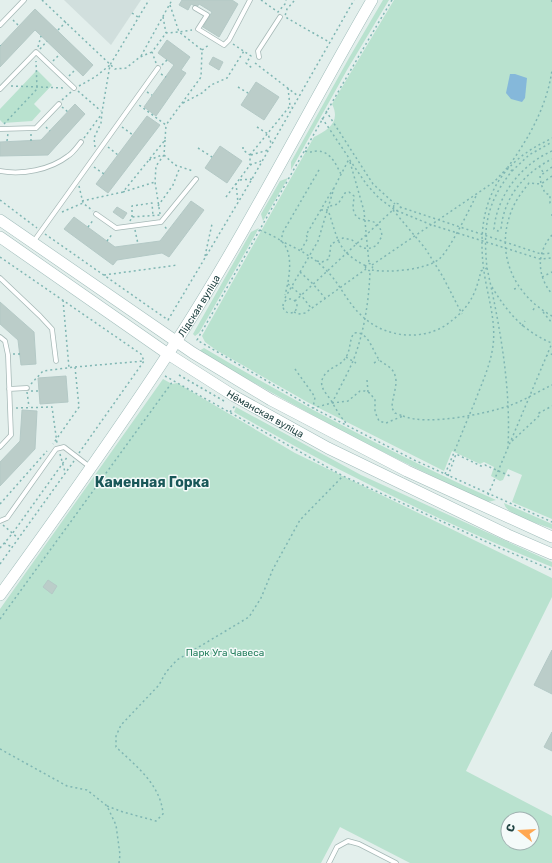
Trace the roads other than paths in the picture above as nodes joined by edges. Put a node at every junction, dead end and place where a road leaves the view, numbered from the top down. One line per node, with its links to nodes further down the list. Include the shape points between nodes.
1 (24, 0): 6 (lane)
2 (250, 0): 4 (lane, via 224,46 198,29 207,15)
3 (372, 0): 22 (main road, Лідская вуліца, via 249,220)
4 (196, 8)
5 (280, 17): 7 (lane, via 258,51)
6 (0, 25)
7 (259, 57)
8 (158, 68): 19 (lane)
9 (2, 88): 10 (lane, via 36,52)
10 (74, 88)
11 (59, 104): 12 (lane, via 36,128)
12 (0, 128)
13 (81, 142): 14 (lane, via 69,156 47,167 33,171)
14 (0, 171)
15 (196, 178): 16 (lane, via 161,222 116,228)
16 (96, 214)
17 (0, 220): 19 (main road, Нёманская вуліца)
18 (0, 237): 23 (main road, Нёманская вуліца)
19 (32, 244): 22 (main road, Нёманская вуліца)
20 (0, 278): 24 (lane, via 52,329)
21 (0, 337): 25 (lane, via 5,341 8,355)
22 (176, 342): 23 (main road, Лідская вуліца); 30 (main road, Нёманская вуліца, via 271,400 343,439 421,478)
23 (168, 354): 28 (main road, Лідская вуліца); 31 (main road, Нёманская вуліца, via 234,396 328,448)
24 (56, 361)
25 (9, 389): 26 (lane); 27 (lane, via 11,435)
26 (27, 390)
27 (0, 447)
28 (92, 468): 29 (lane, via 64,447 56,449 7,518); 32 (main road, Лідская вуліца)
29 (0, 521)
30 (552, 537)
31 (552, 554)
32 (0, 595)
33 (329, 863): 34 (lane, via 337,847 348,841)
34 (396, 863)

